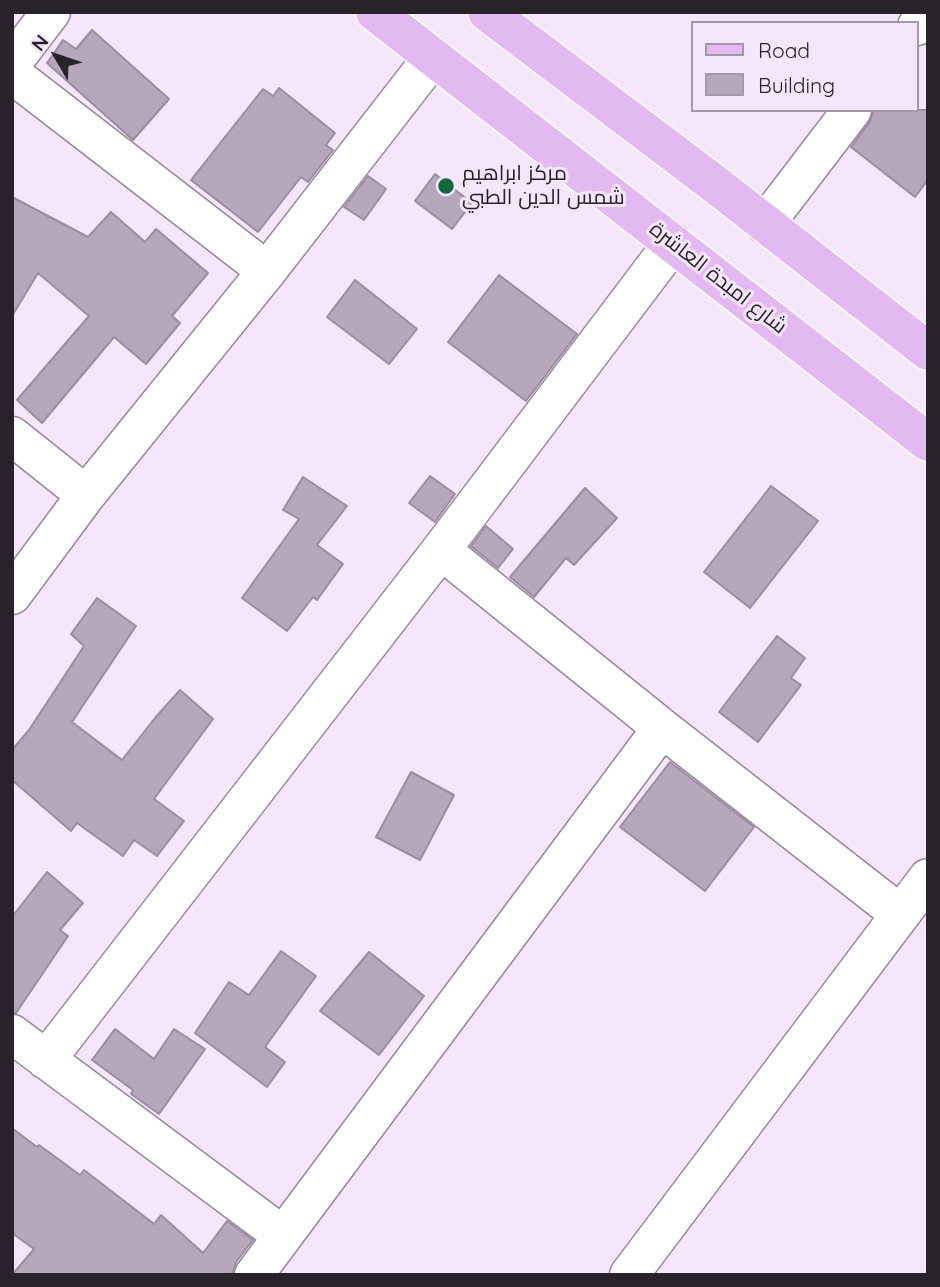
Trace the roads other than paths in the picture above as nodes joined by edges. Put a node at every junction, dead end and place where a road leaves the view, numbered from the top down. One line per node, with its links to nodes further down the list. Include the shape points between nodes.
1 (51, 12): 5 (street)
2 (375, 12): 4 (main road, شارع امبدة العاشرة)
3 (487, 12): 8 (main road)
4 (433, 57): 9 (main road, شارع امبدة العاشرة); 10 (street)
5 (12, 63)
6 (12, 74): 10 (street)
7 (850, 112): 8 (street)
8 (765, 223): 11 (main road)
9 (673, 243): 13 (main road, شارع امبدة العاشرة); 15 (street)
10 (267, 271): 14 (street)
11 (928, 351)
12 (12, 436): 14 (street)
13 (928, 442)
14 (86, 495): 16 (street)
15 (441, 550): 17 (street); 21 (street)
16 (12, 595)
17 (662, 727): 19 (street); 22 (street)
18 (928, 878): 19 (street)
19 (900, 914): 24 (street)
20 (12, 1034): 21 (street)
21 (46, 1060): 22 (street)
22 (282, 1235): 23 (street)
23 (254, 1275)
24 (629, 1275)

